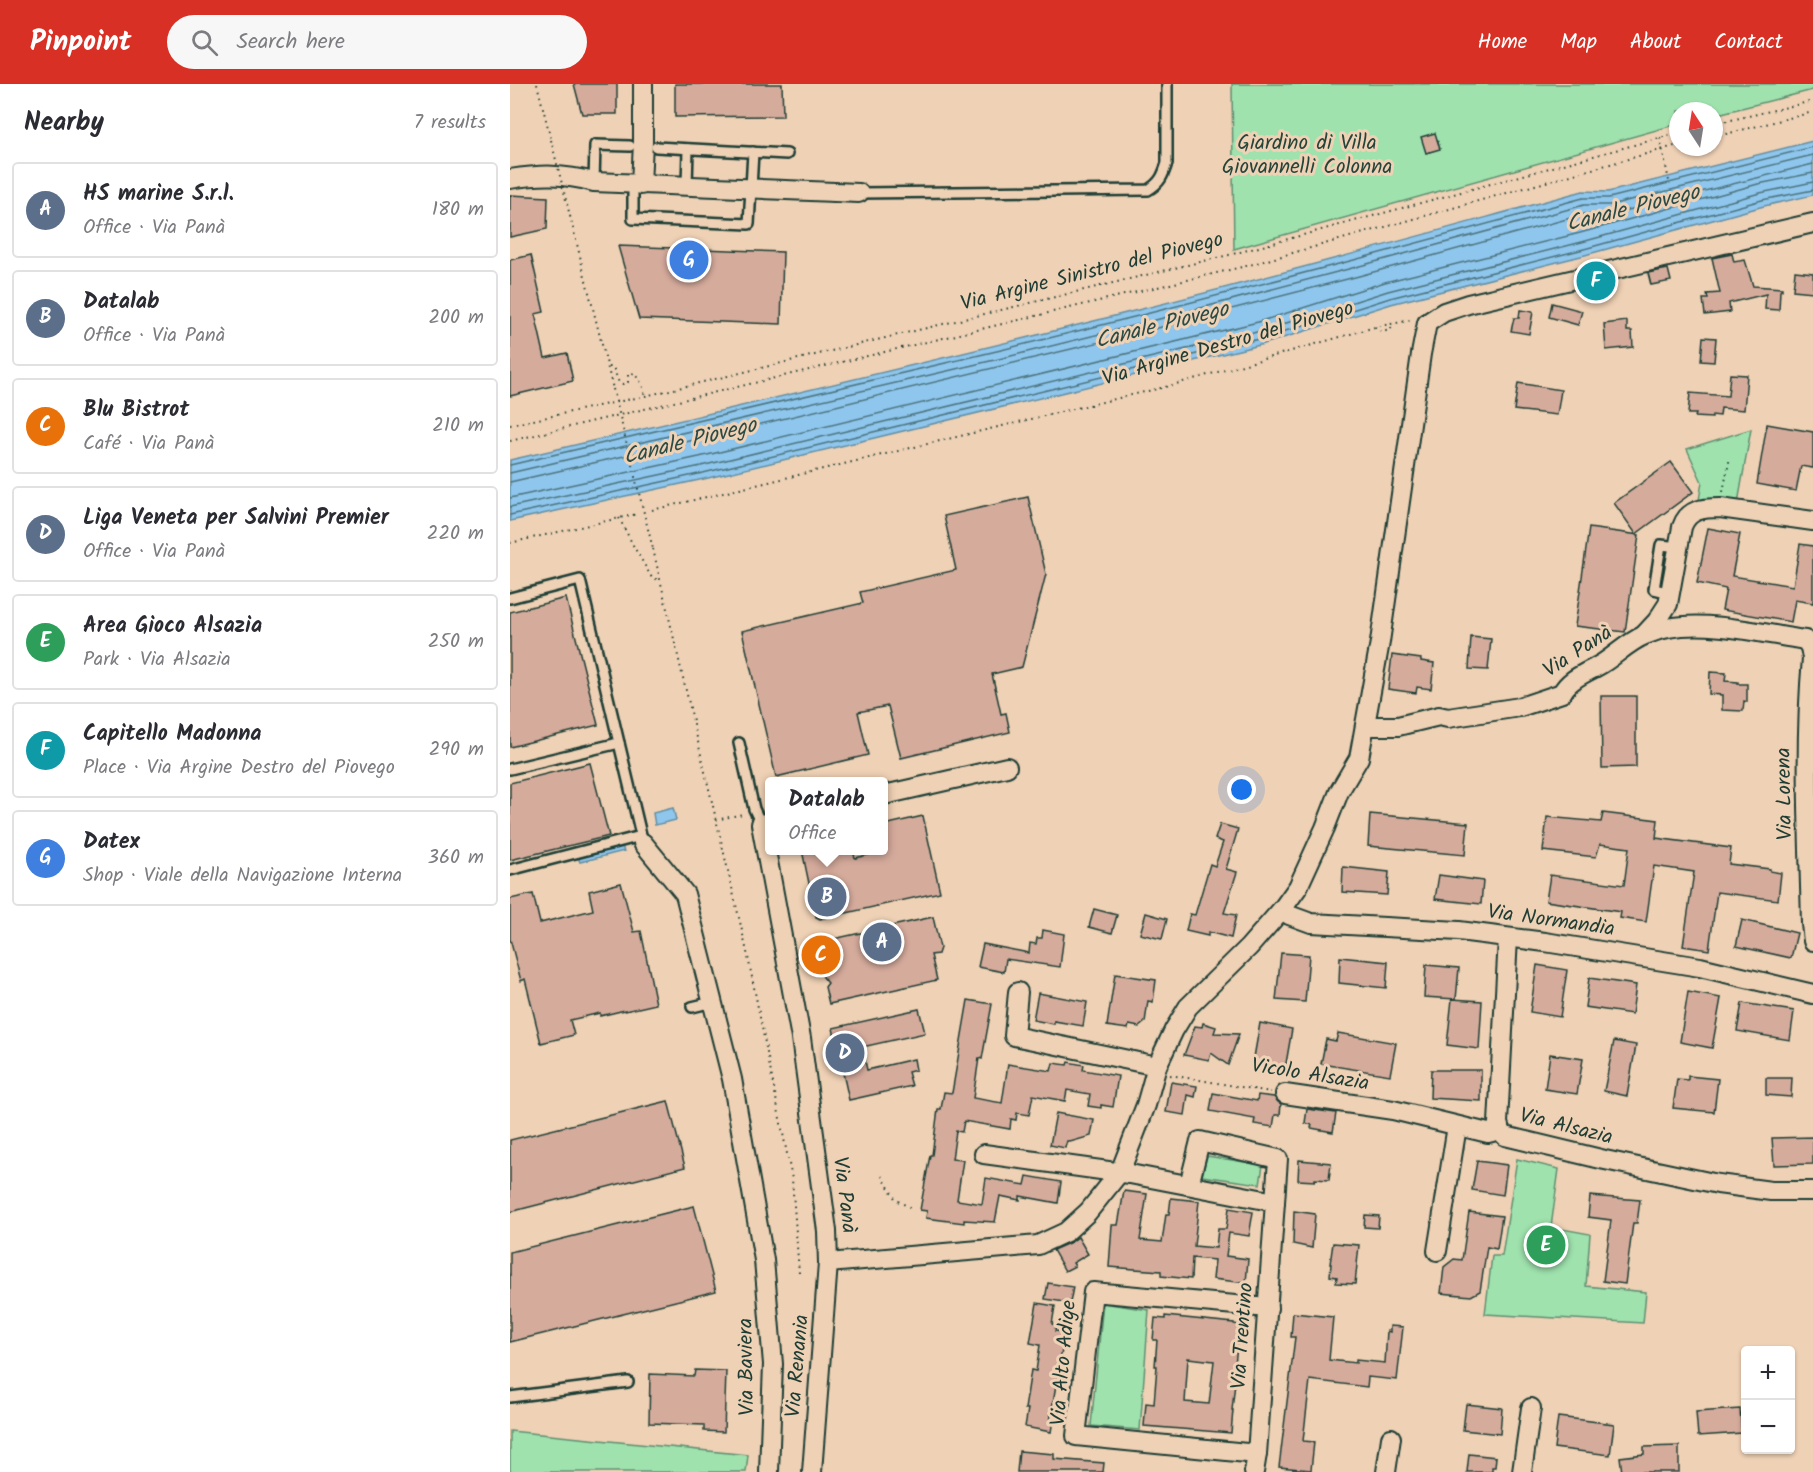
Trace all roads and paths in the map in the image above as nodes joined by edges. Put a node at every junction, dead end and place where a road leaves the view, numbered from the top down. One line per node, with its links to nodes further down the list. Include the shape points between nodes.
1 (537, 84): 28 (path, bridge)
2 (643, 84): 20 (street, via 643,142)
3 (1167, 84): 23 (lane, via 1167,163 1157,185 1148,190)
4 (1813, 101): 6 (path)
5 (1813, 112): 7 (path)
6 (1723, 122)
7 (1723, 135)
8 (1669, 136): 9 (path, Via Argine Sinistro del Piovego)
9 (1660, 138): 14 (path); 29 (path, Via Argine Sinistro del Piovego, via 1233,254)
10 (630, 146): 19 (lane, via 595,145)
11 (656, 147): 13 (lane)
12 (1669, 147): 14 (path)
13 (688, 149): 15 (lane); 21 (lane)
14 (1662, 149): 18 (path); 31 (path, via 1246,266)
15 (753, 152): 16 (lane); 22 (lane)
16 (787, 154)
17 (510, 179): 19 (street, via 571,176)
18 (1669, 181)
19 (594, 182): 20 (street)
20 (637, 184): 21 (street); 22 (lane, via 633,219 749,224)
21 (687, 186): 22 (street)
22 (751, 189): 23 (street)
23 (859, 194)
24 (1813, 223): 26 (street, via 1468,304 1444,312)
25 (1395, 322): 26 (path, Via Argine Destro del Piovego); 27 (path, Via Argine Destro del Piovego); 27 (path, via 1390,330 1382,332)
26 (1427, 324): 43 (street, Via Panà)
27 (1375, 327): 34 (path, Via Argine Destro del Piovego, via 1169,386)
28 (608, 367): 29 (path, via 616,370 619,383 623,384 634,373); 39 (path, bridge)
29 (645, 396): 30 (path, Via Argine Sinistro del Piovego)
30 (510, 425)
31 (510, 441)
32 (1730, 457): 33 (path)
33 (1721, 500)
34 (652, 510)
35 (637, 514): 36 (path)
36 (619, 518): 38 (path); 39 (path, via 651,578)
37 (1813, 521): 41 (street, via 1720,508 1690,514 1684,520 1668,604)
38 (510, 543)
39 (660, 580): 50 (path)
40 (510, 598): 44 (lane, via 580,580)
41 (1644, 635): 42 (street, Via Panà, via 1684,625 1707,625 1805,640); 43 (street, Via Panà, via 1566,685 1562,693 1533,704 1448,718 1439,716 1398,726)
42 (1810, 646): 57 (street, Via Lorena, via 1807,779)
43 (1366, 726): 55 (street, Via Panà, via 1359,758 1339,792 1298,886)
44 (619, 743): 47 (lane); 52 (lane)
45 (739, 744): 49 (lane)
46 (1007, 767): 48 (street)
47 (510, 769)
48 (888, 794)
49 (762, 819): 50 (path); 51 (street, Via Panà)
50 (716, 820): 75 (path, via 792,1179)
51 (765, 836)
52 (642, 840): 54 (lane); 60 (street, via 685,894)
53 (768, 855): 74 (street, Via Panà, via 801,1038)
54 (510, 870)
55 (1283, 909): 56 (street, Via Normandia, via 1311,923 1459,931); 62 (street, Via Panà, via 1188,1007)
56 (1508, 938): 59 (street, Via Normandia, via 1700,967); 65 (street, Via Alsazia)
57 (1813, 941)
58 (1018, 992): 62 (street, via 1014,1036)
59 (1813, 994)
60 (713, 1002): 61 (lane); 82 (street, Via Baviera, via 732,1079 764,1260 773,1364)
61 (692, 1007)
62 (1156, 1069): 63 (path, Vicolo Alsazia); 67 (street, Via Panà)
63 (1285, 1094): 64 (street, Vicolo Alsazia, via 1394,1110)
64 (1456, 1126): 65 (street, Vicolo Alsazia, via 1488,1133); 73 (street)
65 (1500, 1130): 70 (street, Via Alsazia, via 1505,1136 1688,1178 1771,1191)
66 (984, 1154): 67 (street)
67 (1120, 1172): 69 (street); 74 (street, Via Panà, via 1066,1232 1038,1245)
68 (882, 1176): 72 (path, via 896,1200)
69 (1189, 1185): 71 (street); 71 (street, Via Trentino, via 1200,1141 1278,1159)
70 (1813, 1191)
71 (1275, 1202): 76 (street, Via Trentino)
72 (911, 1208)
73 (1437, 1251)
74 (828, 1263): 83 (street, Via Renania)
75 (799, 1273)
76 (1268, 1308): 81 (street, Via Trentino); 81 (street, Via Alto Adige, via 1093,1292 1076,1436)
77 (628, 1382): 78 (lane)
78 (510, 1397)
79 (1531, 1408): 86 (street)
80 (1391, 1438): 85 (street)
81 (1257, 1454): 84 (street, Via Trentino)
82 (770, 1472)
83 (812, 1472)
84 (1254, 1472)
85 (1386, 1472)
86 (1522, 1472)

